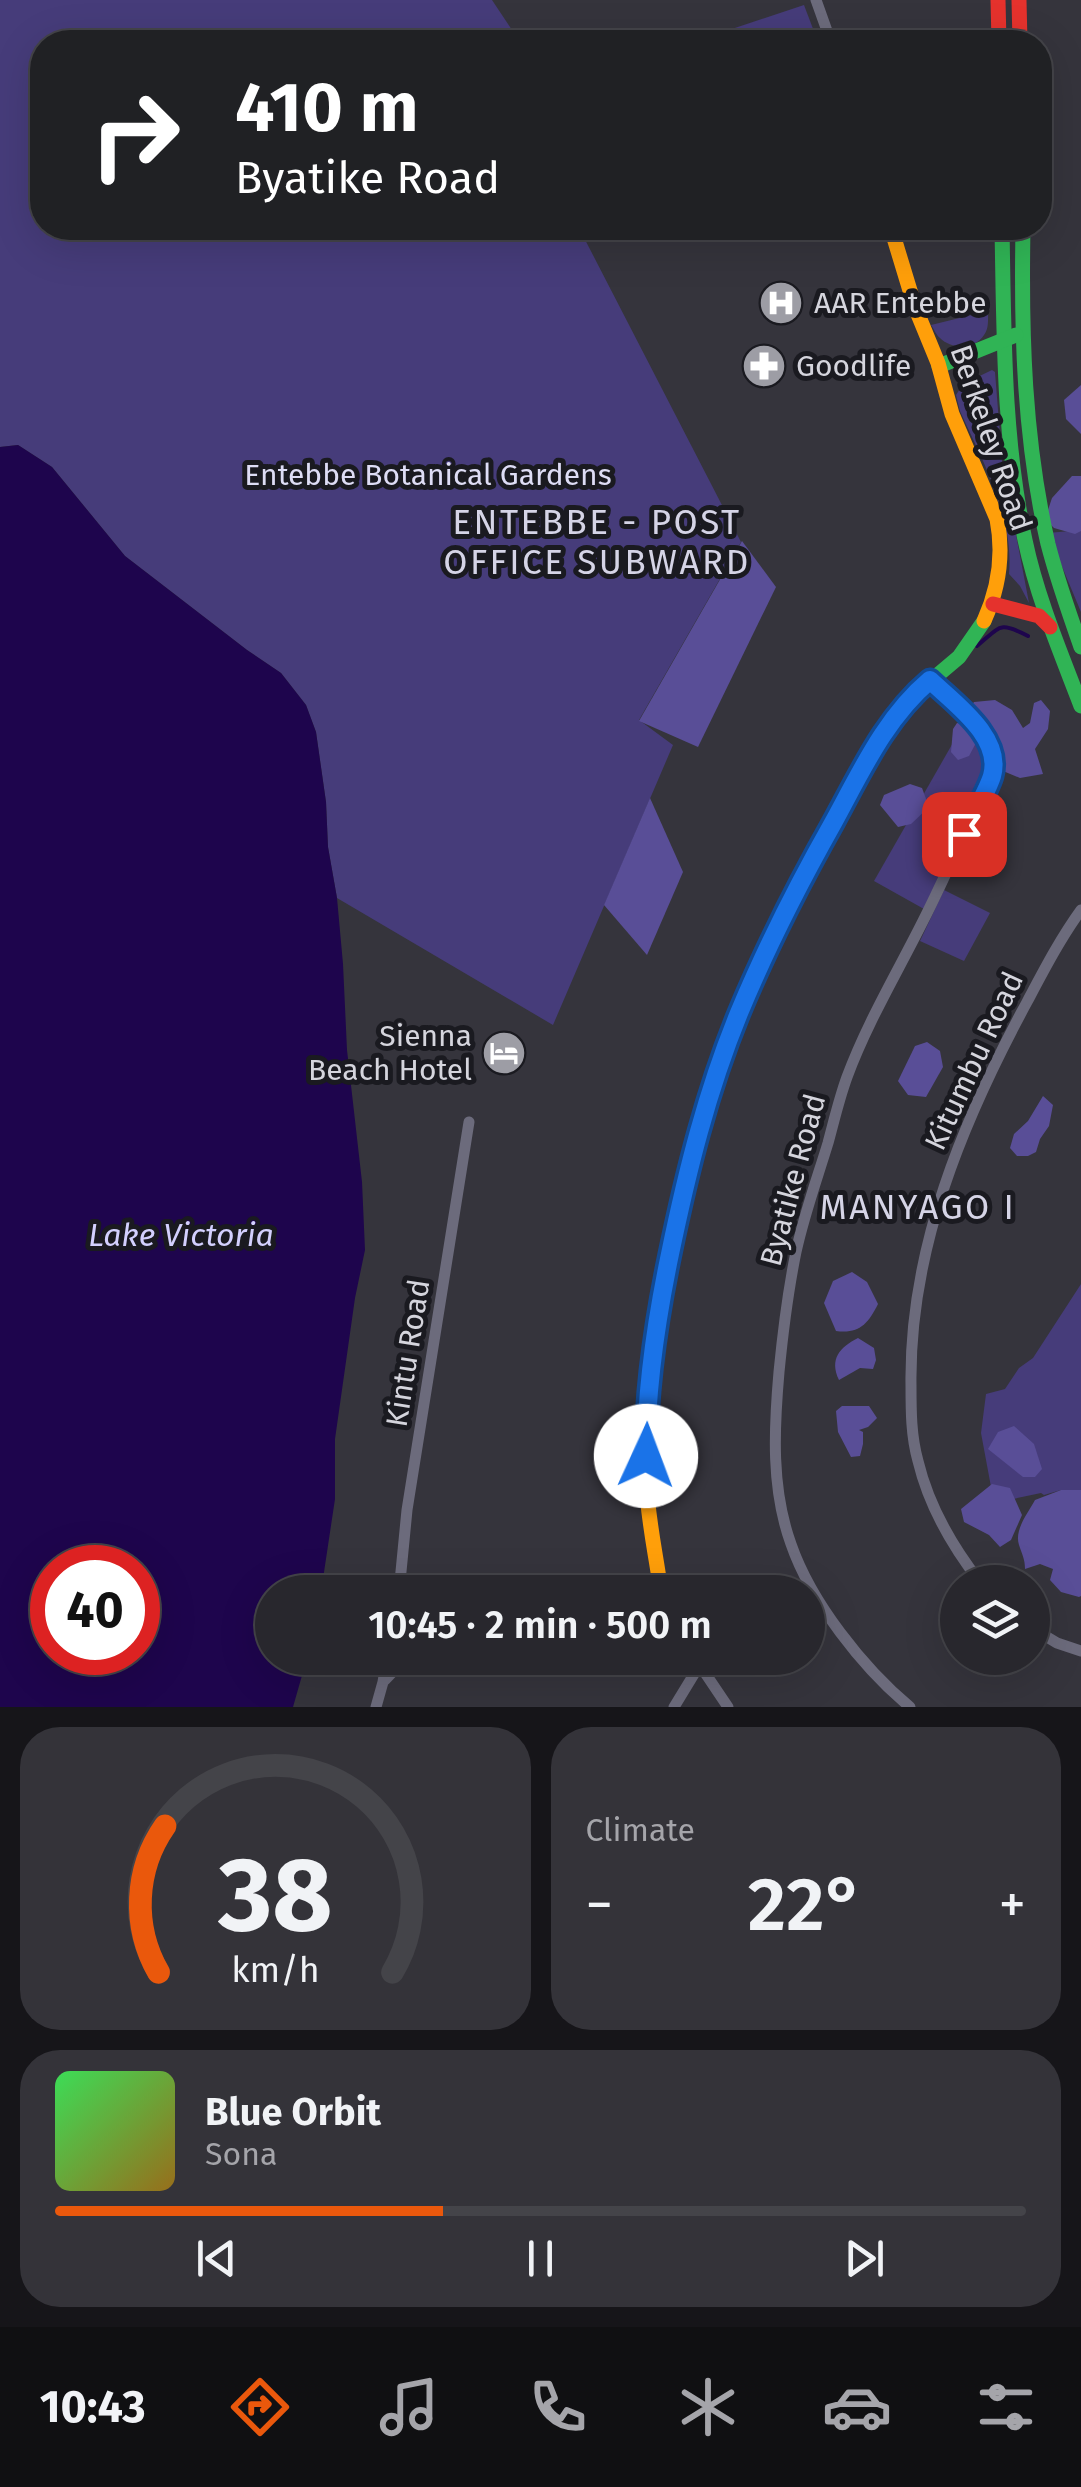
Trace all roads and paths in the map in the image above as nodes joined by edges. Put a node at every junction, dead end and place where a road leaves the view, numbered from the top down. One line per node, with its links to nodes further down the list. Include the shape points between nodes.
1 (816, 0): 4 (street)
2 (998, 0): 5 (main road)
3 (1019, 0): 6 (main road)
4 (827, 30)
5 (999, 30)
6 (1020, 30)
7 (895, 240): 12 (main road, Berkeley Road)
8 (1002, 240): 11 (main road)
9 (1022, 240): 10 (main road)
10 (1023, 332): 11 (main road); 15 (main road, via 1043,516)
11 (1006, 338): 12 (main road); 14 (main road, via 1008,420 1022,518)
12 (939, 366): 13 (main road, Berkeley Road, via 952,416 995,514 1002,550)
13 (992, 608): 14 (main road, via 1039,616); 16 (main road, via 977,636)
14 (1050, 627): 17 (main road)
15 (1081, 647)
16 (930, 680): 22 (main road, via 886,726 770,942 696,1142 650,1368 646,1485); 33 (street, Byatike Road, via 984,735 992,778 846,1078 796,1253 775,1437 785,1524 806,1578 866,1663)
17 (1081, 706)
18 (1081, 910): 20 (street, Kitumbu Road, via 978,1096 934,1216 918,1295 910,1354 912,1436 928,1497)
19 (469, 1122): 21 (street, Kintu Road)
20 (969, 1565)
21 (401, 1575)
22 (660, 1575)
23 (1050, 1638): 24 (street)
24 (1081, 1651)
25 (385, 1675): 29 (street)
26 (390, 1675): 29 (street)
27 (690, 1675): 31 (street)
28 (706, 1675): 32 (street)
29 (384, 1682): 30 (street)
30 (376, 1707)
31 (674, 1707)
32 (728, 1707)
33 (910, 1707)

